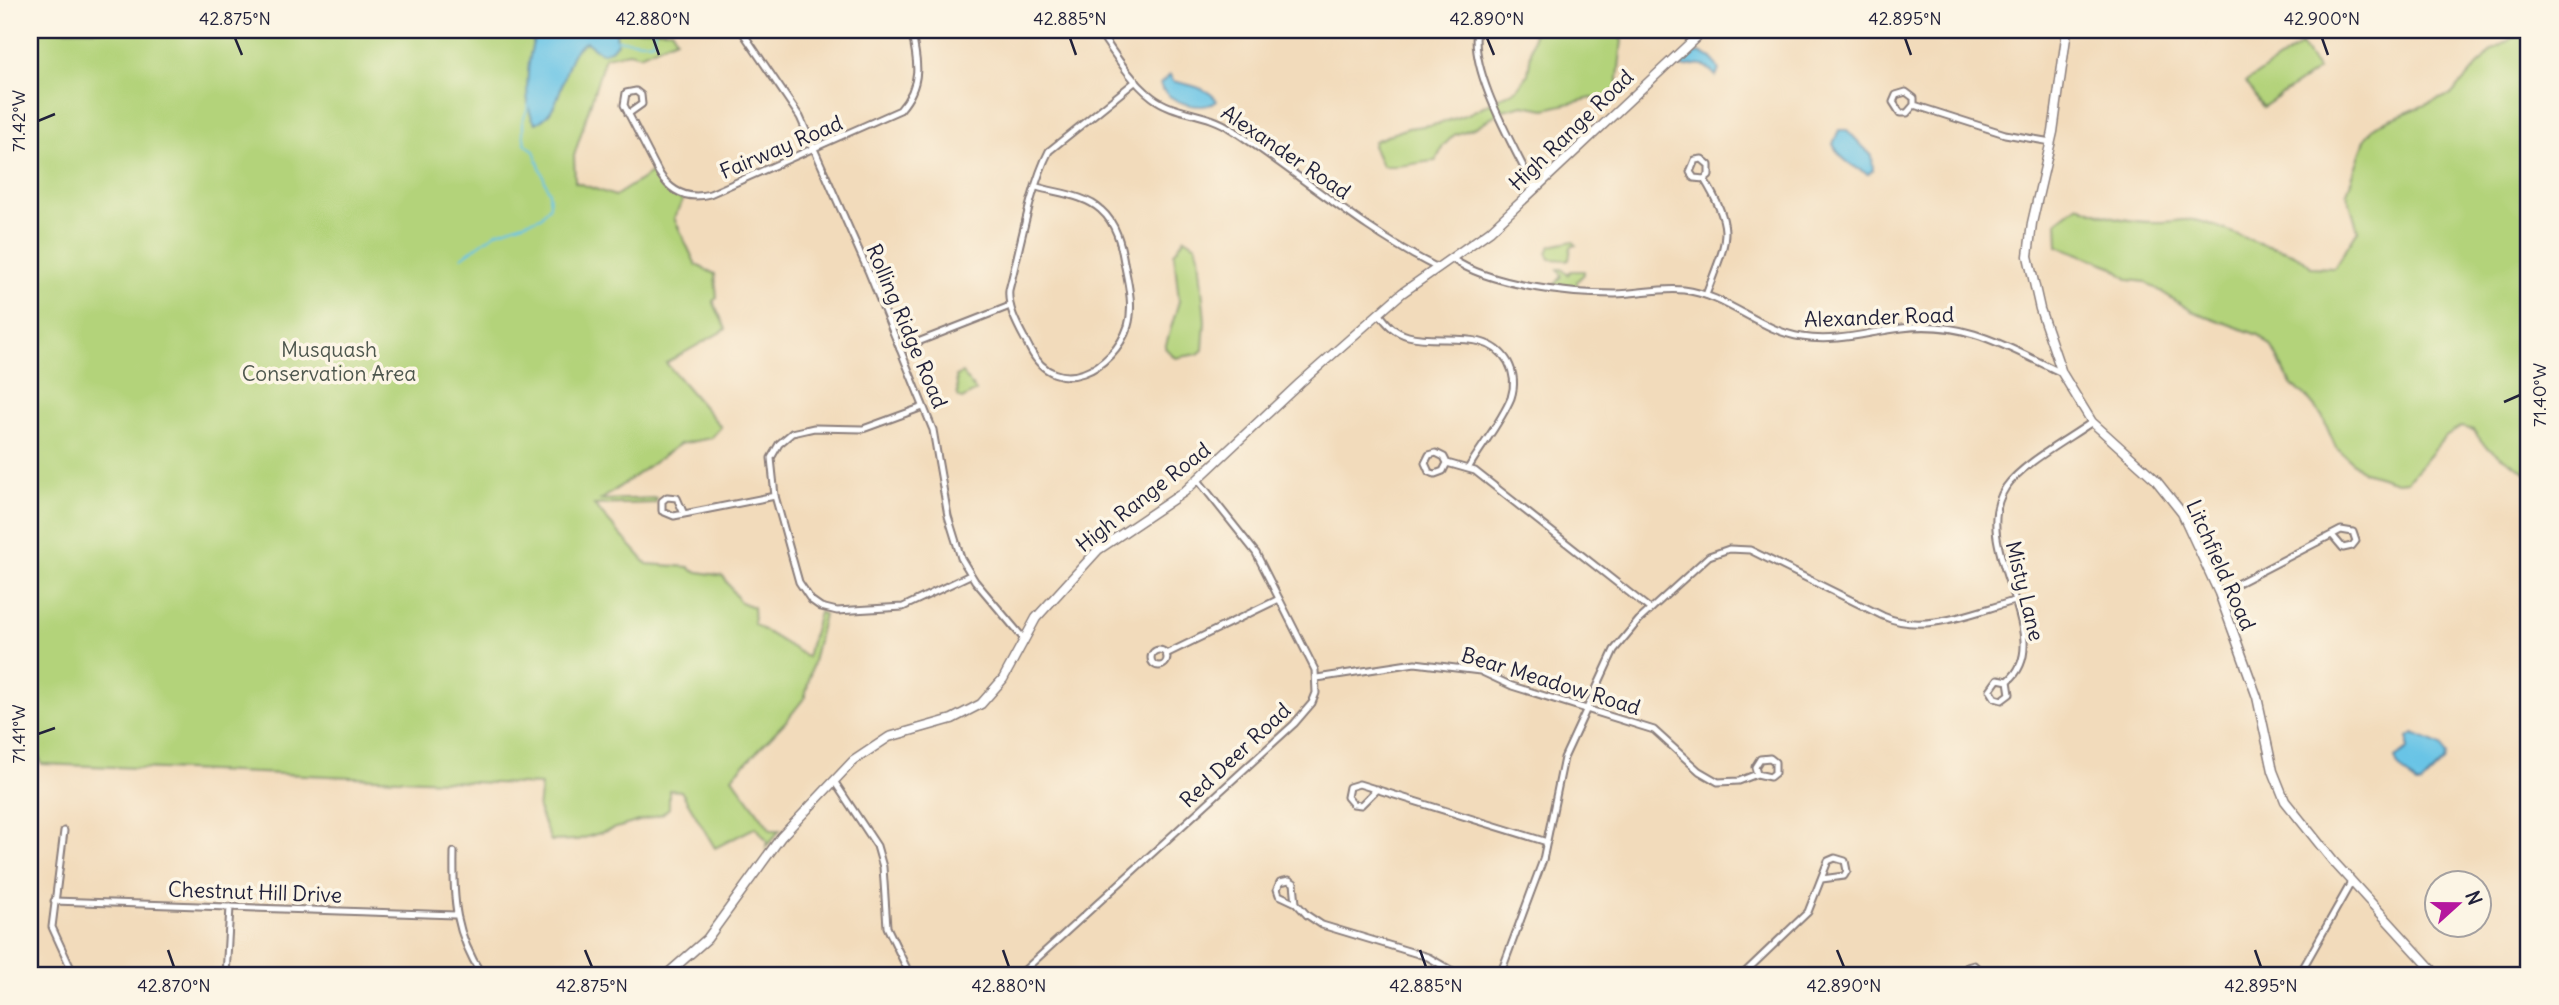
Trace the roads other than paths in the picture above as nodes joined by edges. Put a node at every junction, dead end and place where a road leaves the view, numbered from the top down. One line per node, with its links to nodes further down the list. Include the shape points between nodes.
1 (741, 30): 11 (street, Rolling Ridge Road, via 790,101)
2 (911, 30): 11 (street, Fairway Road, via 918,74 907,102 891,116)
3 (1098, 30): 7 (street, Alexander Road)
4 (1478, 30): 14 (street, via 1477,58)
5 (1704, 30): 14 (street, High Range Road)
6 (2067, 30): 10 (street, Litchfield Road)
7 (1136, 81): 13 (street, via 1056,142 1046,156); 16 (street, Alexander Road, via 1164,104 1230,128 1376,232)
8 (1914, 105): 8 (street, via 1904,113 1897,111 1893,102 1896,95 1906,92 1914,98); 10 (street, via 2005,134)
9 (628, 114): 9 (street, via 623,99 626,93 636,91 642,104); 11 (street, Fairway Road, via 665,182 688,196 710,194)
10 (2051, 142): 21 (street, Litchfield Road, via 2028,256)
11 (814, 149): 20 (street, Rolling Ridge Road)
12 (1704, 179): 17 (street, via 1722,210 1727,230)
13 (1037, 187): 18 (street, via 1009,290); 18 (street, via 1086,201 1110,219 1121,246 1129,323 1103,363 1089,372 1064,376 1036,360)
14 (1535, 190): 15 (street, High Range Road, via 1490,231)
15 (1451, 258): 16 (street, High Range Road); 17 (street, Alexander Road, via 1471,270 1525,284 1614,294 1682,290)
16 (1436, 267): 19 (street, High Range Road)
17 (1706, 296): 21 (street, Alexander Road, via 1801,337 1855,337 1914,327 1963,328)
18 (1010, 306): 20 (street)
19 (1379, 313): 25 (street, via 1402,334 1478,341 1493,347 1508,363 1513,377 1510,400); 26 (street, High Range Road)
20 (900, 349): 22 (street, Rolling Ridge Road)
21 (2062, 373): 23 (street, Litchfield Road)
22 (923, 407): 27 (street, via 863,429 808,428 792,433 771,458); 30 (street, Rolling Ridge Road, via 933,430 948,516)
23 (2092, 422): 31 (street, Litchfield Road, via 2170,495); 33 (street, Misty Lane, via 2015,477 2002,494 1995,513 1996,538)
24 (1447, 463): 24 (street, via 1438,474 1429,472 1426,463 1436,453); 25 (street)
25 (1469, 467): 34 (street)
26 (1198, 480): 32 (street, via 1256,553); 35 (street, High Range Road, via 1098,550)
27 (775, 496): 28 (street); 30 (street, via 799,582 821,607 838,611 903,607)
28 (684, 514): 28 (street, via 667,516 660,508 662,501 667,496 677,498)
29 (2332, 535): 29 (street, via 2350,530 2356,541 2343,548); 31 (street)
30 (970, 575): 35 (street, Rolling Ridge Road)
31 (2219, 593): 47 (street, Litchfield Road, via 2257,697 2280,792)
32 (1279, 599): 36 (street); 37 (street)
33 (2014, 601): 34 (street, via 1927,623 1899,622 1755,552 1734,548 1704,559); 38 (street, Misty Lane, via 2025,651 2021,666)
34 (1650, 609): 39 (street, via 1614,650)
35 (1023, 638): 41 (street, High Range Road, via 1009,670 981,704 962,715 879,742)
36 (1166, 654)
37 (1317, 678): 39 (street, Bear Meadow Road, via 1420,663 1487,673 1512,686); 57 (street, Red Deer Road, via 1312,703 1294,724)
38 (2008, 681): 38 (street, Misty Lane, via 2008,697 1998,700 1992,683)
39 (1586, 709): 40 (street, Bear Meadow Road, via 1654,730 1718,782); 44 (street, via 1564,758)
40 (1757, 774): 40 (street, Bear Meadow Road, via 1773,776 1775,762 1760,759)
41 (834, 781): 55 (street, High Range Road, via 780,837 707,939); 56 (street, via 877,846 887,927)
42 (1377, 789): 42 (street, via 1354,784 1348,799 1361,805); 44 (street)
43 (64, 831): 48 (street)
44 (1548, 842): 59 (street)
45 (454, 852): 51 (street)
46 (1822, 879): 46 (street, via 1831,859 1845,861 1844,876); 60 (street, via 1808,912)
47 (2351, 881): 63 (street); 64 (street, Litchfield Road)
48 (54, 901): 50 (street, Chestnut Hill Drive); 52 (street, via 52,928)
49 (1296, 902): 49 (street, via 1294,883 1280,881 1279,895); 58 (street, via 1322,925 1428,957)
50 (230, 907): 51 (street, Chestnut Hill Drive); 53 (street)
51 (455, 915): 54 (street)
52 (74, 975)
53 (226, 975)
54 (482, 975)
55 (666, 975)
56 (910, 975)
57 (1019, 975)
58 (1459, 975)
59 (1500, 975)
60 (1742, 975)
61 (1962, 975): 62 (street, via 1974,965)
62 (1984, 975)
63 (2299, 975)
64 (2437, 975)

